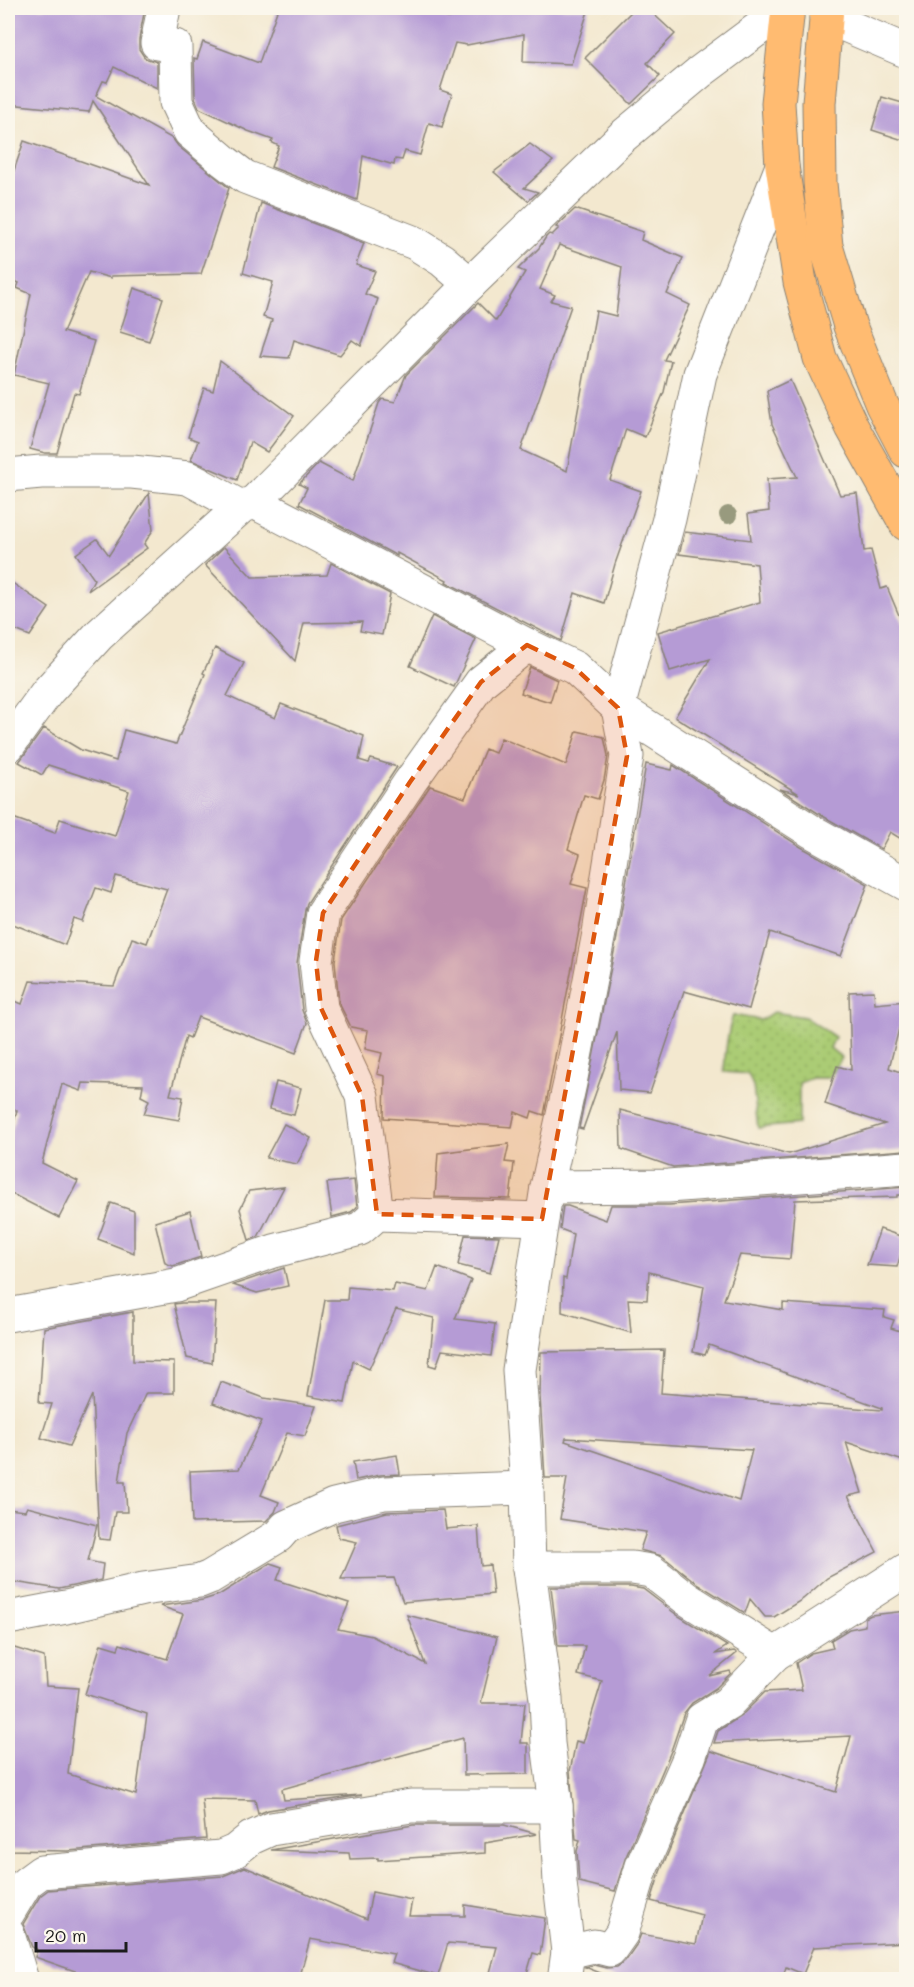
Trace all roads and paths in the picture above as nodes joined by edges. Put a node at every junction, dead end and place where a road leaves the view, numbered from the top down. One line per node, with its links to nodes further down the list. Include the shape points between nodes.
1 (164, 8): 6 (street, via 157,43 175,46 176,102 190,132 245,177 415,243)
2 (787, 8): 5 (main road, via 778,103); 6 (street, via 700,72 622,137)
3 (826, 12): 4 (street); 7 (main road, via 819,103 826,246 850,326 882,405)
4 (906, 51)
5 (782, 166): 10 (main road, via 800,282 820,358 852,427); 12 (street, via 700,374 669,519)
6 (471, 284): 9 (street)
7 (906, 451)
8 (8, 475): 9 (street, via 132,472 188,478)
9 (247, 504): 11 (street); 13 (street, via 99,635 47,692)
10 (906, 524)
11 (527, 645): 12 (street, via 575,668); 17 (street, via 481,682 323,913 316,961 321,1008 362,1096)
12 (618, 708): 14 (street, via 811,831); 16 (street, via 627,756 599,933)
13 (8, 746)
14 (906, 884)
15 (906, 1168): 16 (street, via 668,1186)
16 (547, 1187): 18 (street)
17 (376, 1214): 18 (street); 19 (street, via 360,1229 274,1251 176,1285)
18 (542, 1219): 20 (street, via 519,1370)
19 (8, 1315)
20 (526, 1488): 21 (street); 23 (street, via 384,1493 334,1505 285,1527 278,1536 200,1581 143,1588)
21 (529, 1568): 24 (street, via 651,1571 687,1599); 25 (street)
22 (906, 1570): 24 (street)
23 (8, 1618)
24 (776, 1654): 28 (street, via 728,1703 702,1719 642,1866 622,1933 610,1950 594,1946)
25 (556, 1806): 26 (street, via 411,1806 271,1829 221,1857 41,1872 26,1883); 28 (street)
26 (8, 1913)
27 (8, 1934): 29 (street)
28 (566, 1966)
29 (22, 1980)

